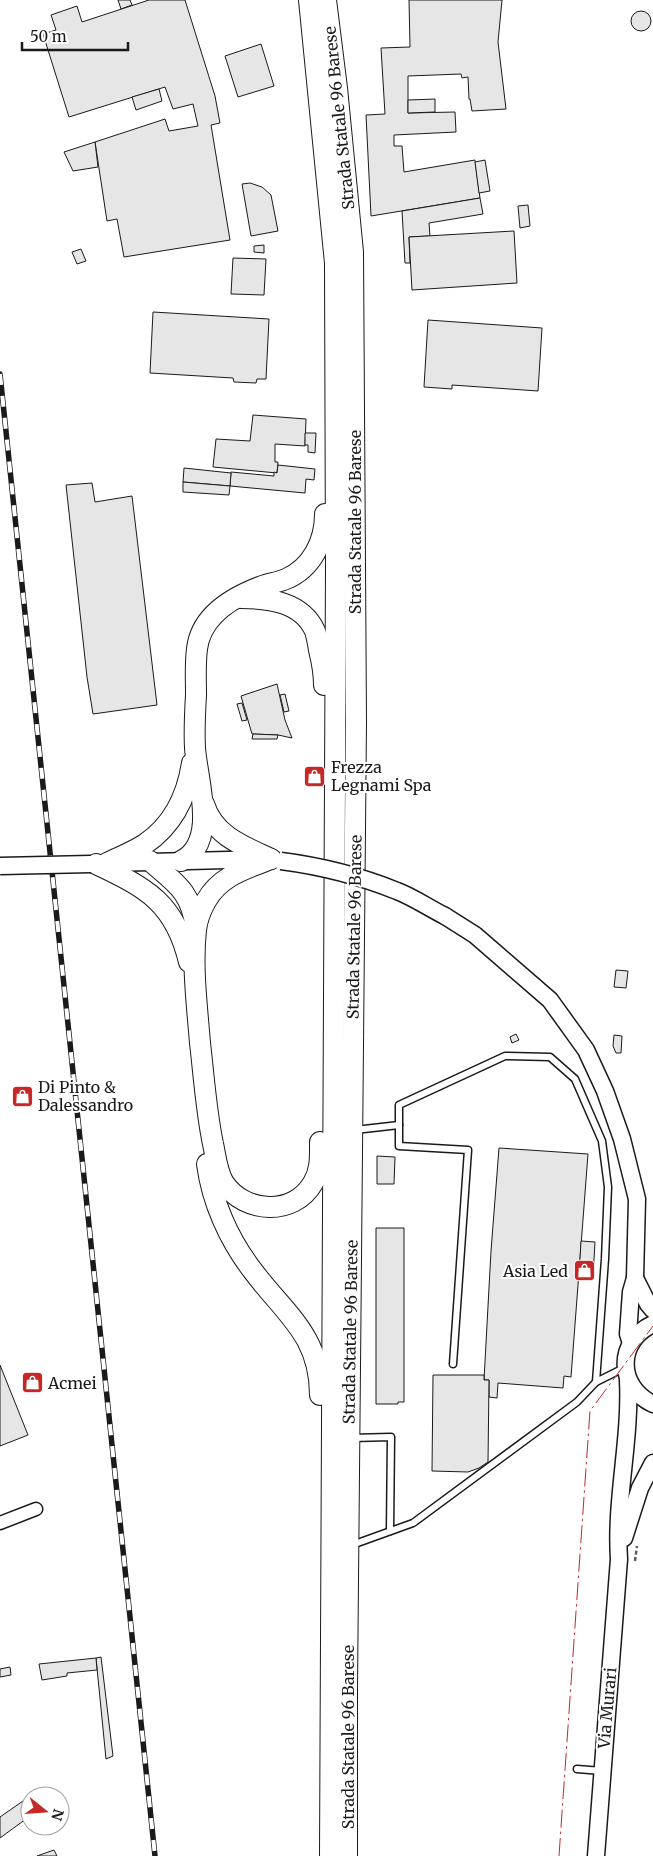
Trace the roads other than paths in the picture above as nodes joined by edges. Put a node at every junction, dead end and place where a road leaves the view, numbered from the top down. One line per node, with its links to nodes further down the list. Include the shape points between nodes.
1 (309, 0): 3 (main road, Strada Statale 96 Barese, via 335,262)
2 (326, 0): 18 (main road, Strada Statale 96 Barese, via 353,252 356,722)
3 (335, 350): 4 (main road, via 326,445 325,523 321,541 310,560 296,574); 7 (main road, Strada Statale 96 Barese)
4 (239, 598): 5 (main road, via 218,610 199,638); 7 (main road, via 270,599 288,605 315,631 324,681 324,759)
5 (195, 749): 6 (main road); 11 (main road, via 185,795 172,818 143,845)
6 (203, 802): 8 (main road, via 211,821 225,836); 10 (main road, via 196,849)
7 (335, 848): 15 (main road, Strada Statale 96 Barese)
8 (276, 860): 10 (street, Via Murari); 13 (main road, via 231,875 217,887 201,910); 19 (street, Via Murari, bridge, via 325,869 399,891 481,940 550,1000 586,1050 622,1139 637,1198)
9 (150, 861): 10 (street, Via Murari); 11 (street, Via Murari); 13 (main road, via 187,897 194,911)
10 (181, 861)
11 (98, 864): 12 (street, Via Murari, bridge); 14 (main road, via 138,885 167,911 182,937)
12 (0, 866)
13 (196, 930): 14 (main road)
14 (195, 988): 16 (main road)
15 (333, 999): 16 (main road, via 321,1071 320,1166 314,1182 302,1196 286,1206 268,1207 249,1203 234,1194 219,1172); 30 (main road, Strada Statale 96 Barese)
16 (208, 1117): 30 (main road, via 208,1176 220,1212 242,1256 301,1329 316,1360 320,1384 320,1486)
17 (399, 1125): 18 (lane); 23 (lane, via 399,1146 468,1150); 25 (lane, via 399,1105 505,1056 550,1056 575,1079 602,1141 608,1187)
18 (352, 1131): 27 (main road, Strada Statale 96 Barese)
19 (635, 1278): 20 (street); 22 (street, Via Murari, via 628,1334)
20 (653, 1310)
21 (653, 1324): 22 (street)
22 (631, 1343): 24 (street, Via Murari, via 626,1355)
23 (453, 1364)
24 (627, 1374): 25 (lane); 26 (street, via 635,1391); 34 (street, Via Murari, via 629,1402 617,1532)
25 (596, 1382): 32 (lane, via 577,1402 413,1523)
26 (653, 1404)
27 (349, 1438): 32 (lane, via 391,1437); 33 (main road, Strada Statale 96 Barese)
28 (653, 1463): 34 (street, Via Murari, via 640,1488 627,1527)
29 (36, 1509): 31 (street)
30 (332, 1518): 37 (main road, Strada Statale 96 Barese)
31 (0, 1523)
32 (390, 1531): 33 (lane)
33 (348, 1546): 38 (main road, Strada Statale 96 Barese)
34 (627, 1560): 36 (street, Via Murari)
35 (577, 1769): 36 (lane)
36 (602, 1771): 39 (street, Via Murari)
37 (330, 1856)
38 (347, 1856)
39 (596, 1856)

